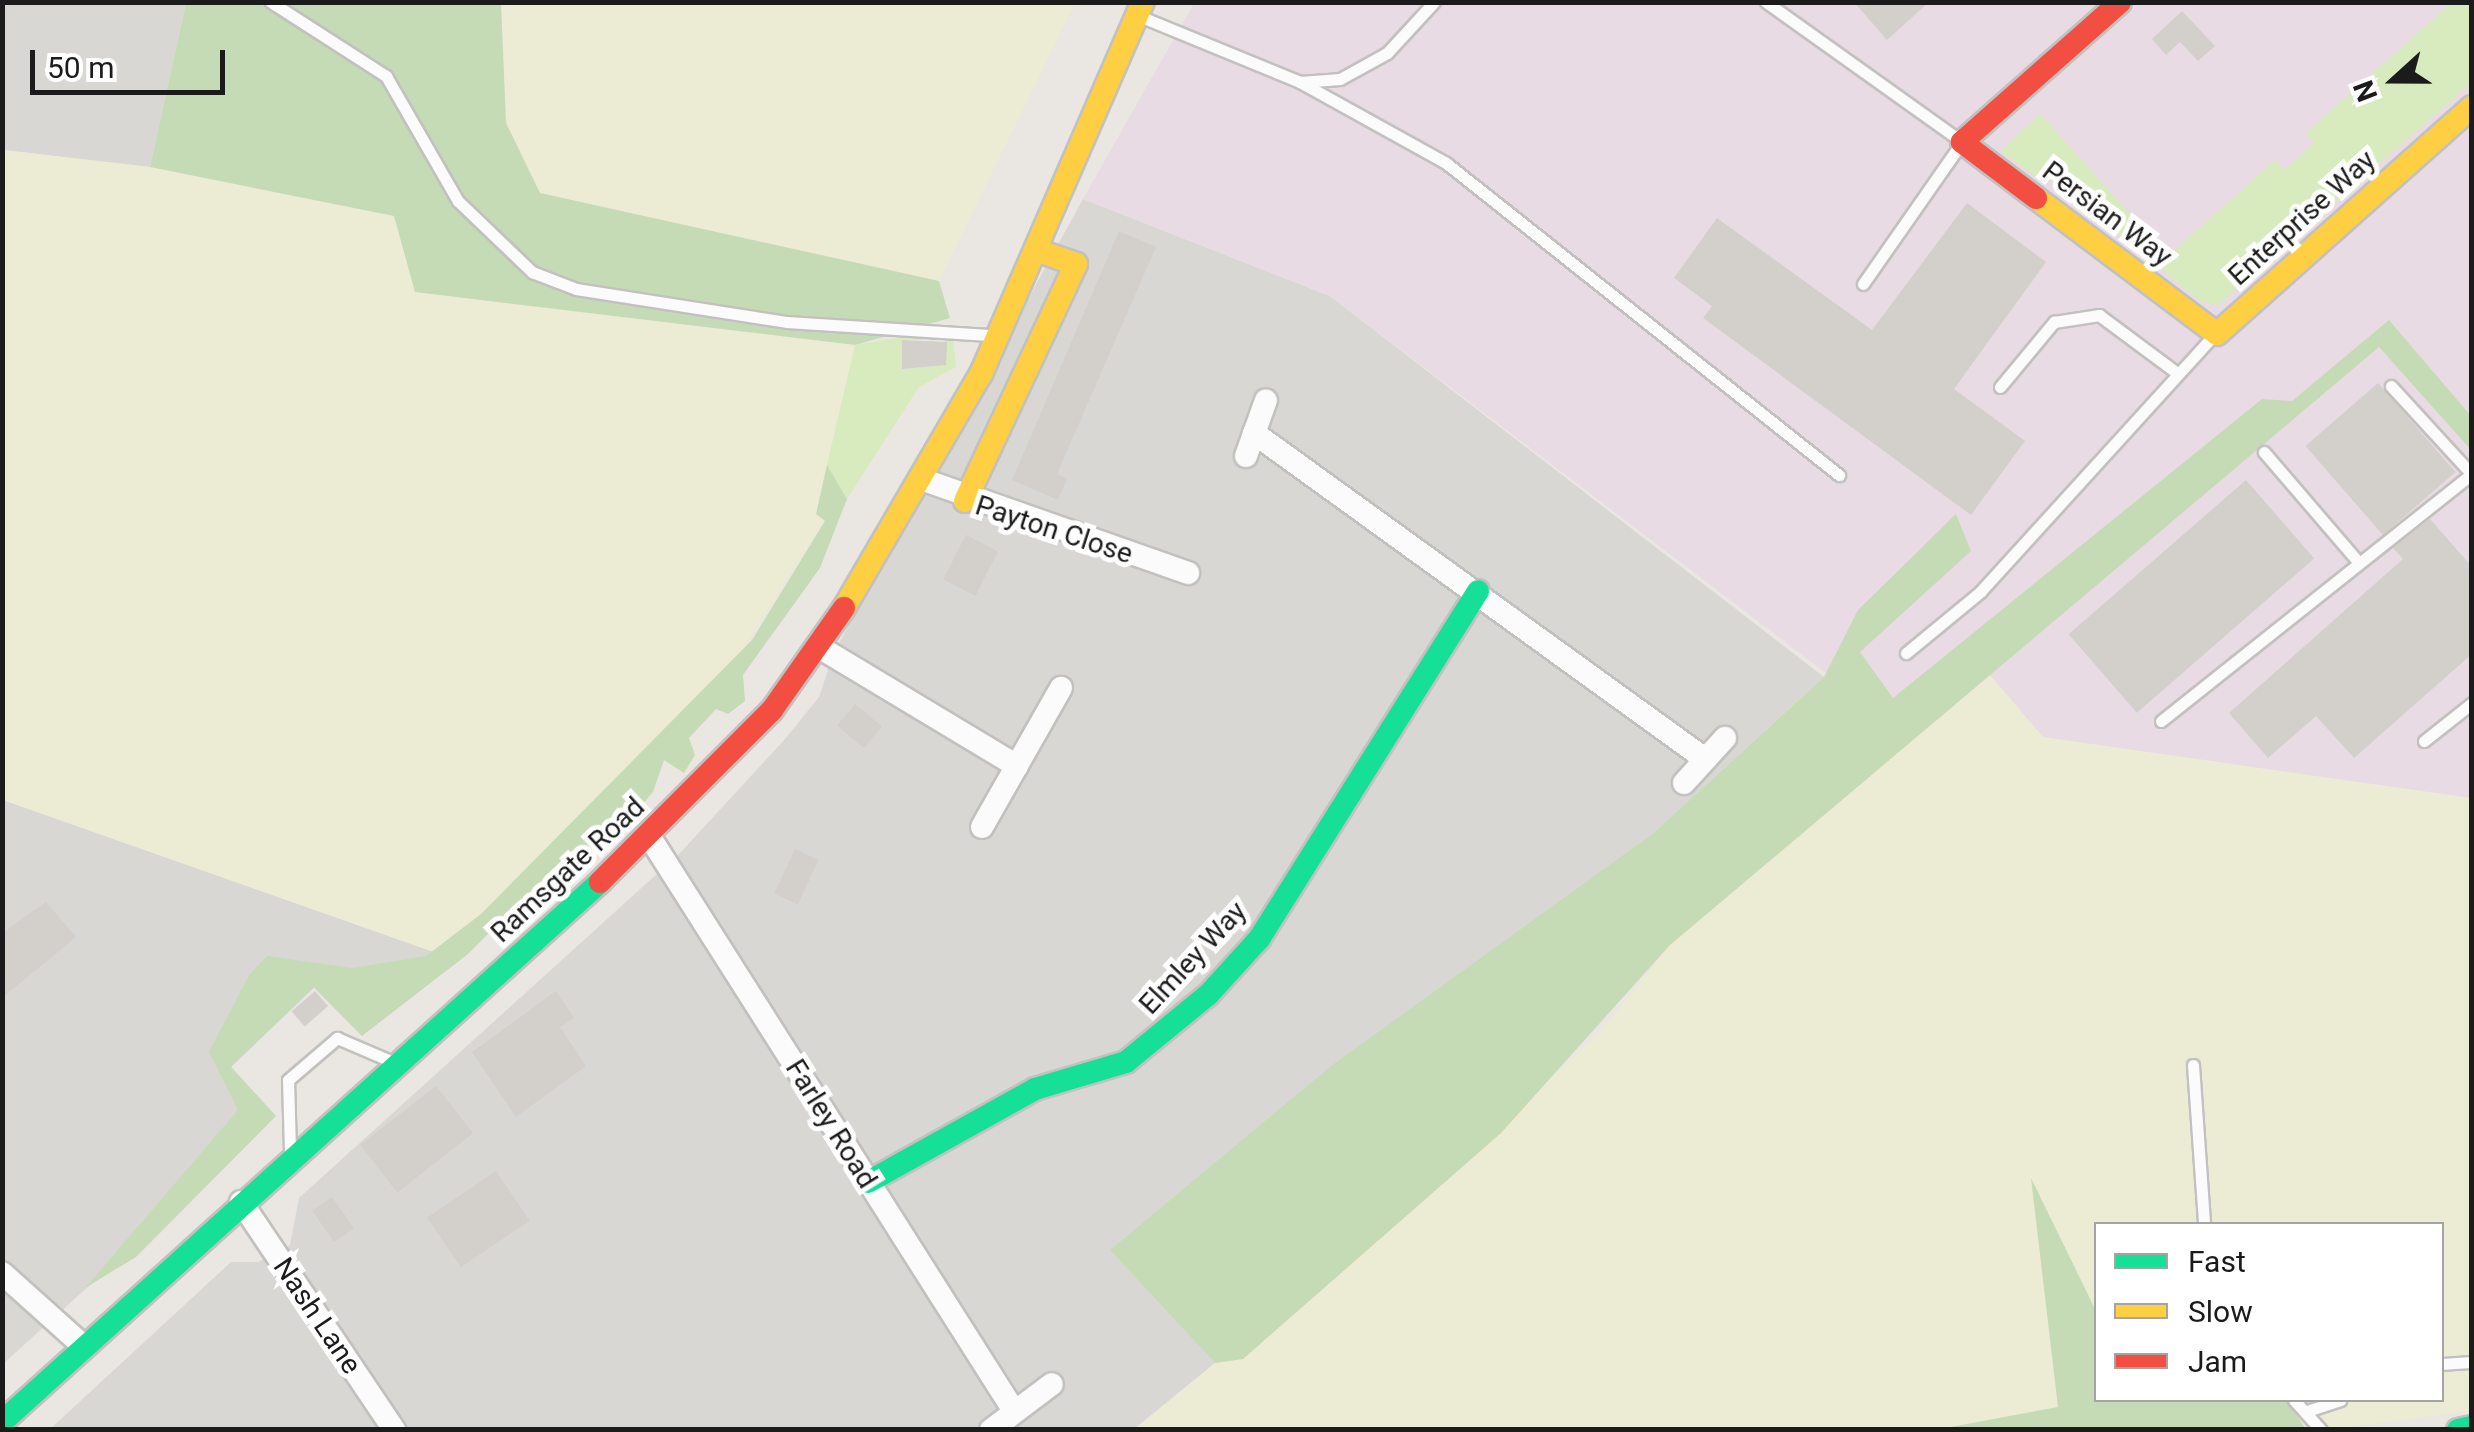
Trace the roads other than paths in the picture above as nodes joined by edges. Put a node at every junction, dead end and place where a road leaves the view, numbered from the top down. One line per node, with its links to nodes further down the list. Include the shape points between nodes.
1 (271, 2): 12 (lane, via 386,76 458,200 532,272 576,289 787,322)
2 (1434, 2): 6 (lane, via 1387,52 1340,79)
3 (1766, 2): 8 (lane)
4 (2120, 2): 8 (street)
5 (1141, 9): 6 (lane); 9 (street, Ramsgate Road)
6 (1300, 82): 21 (lane, via 1446,163)
7 (2472, 107): 11 (street, Enterprise Way)
8 (1962, 142): 10 (lane); 11 (street, Persian Way)
9 (1036, 250): 12 (street, Ramsgate Road); 23 (street, via 1076,264)
10 (1863, 284)
11 (2217, 334): 13 (lane)
12 (998, 336): 22 (street, Ramsgate Road)
13 (2176, 373): 15 (lane, via 2099,314 2054,322); 28 (lane, via 1980,592)
14 (2390, 386): 20 (lane)
15 (2000, 387)
16 (1266, 400): 17 (street)
17 (1254, 433): 19 (street); 26 (street)
18 (2264, 452): 24 (lane)
19 (1246, 456)
20 (2470, 473): 24 (lane)
21 (1838, 475)
22 (924, 480): 23 (street, Payton Close); 27 (street, Ramsgate Road)
23 (965, 501): 25 (street, Payton Close)
24 (2359, 563): 31 (lane)
25 (1188, 573)
26 (1478, 592): 34 (street); 42 (street, Elmley Way, via 1259,938 1208,995 1126,1062 1035,1089)
27 (819, 647): 35 (street); 38 (street, Ramsgate Road, via 727,760)
28 (1906, 653)
29 (1062, 688): 35 (street)
30 (2472, 703): 33 (lane)
31 (2161, 721)
32 (1725, 738): 34 (street)
33 (2424, 741)
34 (1706, 759): 36 (street)
35 (1017, 766): 37 (street)
36 (1684, 782)
37 (982, 826)
38 (649, 836): 39 (street, Ramsgate Road); 42 (street, Farley Road)
39 (399, 1065): 41 (street, Ramsgate Road); 41 (lane, via 337,1038 288,1080)
40 (2194, 1065): 44 (lane)
41 (291, 1160): 43 (street, Ramsgate Road)
42 (868, 1182): 53 (street, Farley Road)
43 (241, 1202): 46 (street, Ramsgate Road); 56 (street, Nash Lane)
44 (2204, 1222)
45 (2, 1273): 46 (street)
46 (81, 1344): 54 (street, Ramsgate Road)
47 (2472, 1362): 48 (lane)
48 (2444, 1364)
49 (1052, 1384): 53 (street)
50 (2297, 1402): 52 (lane)
51 (2334, 1402): 52 (lane)
52 (2310, 1410): 58 (lane)
53 (1014, 1411): 57 (street)
54 (2, 1422)
55 (2472, 1427): 59 (street)
56 (394, 1430)
57 (991, 1430)
58 (2321, 1430)
59 (2458, 1430)

